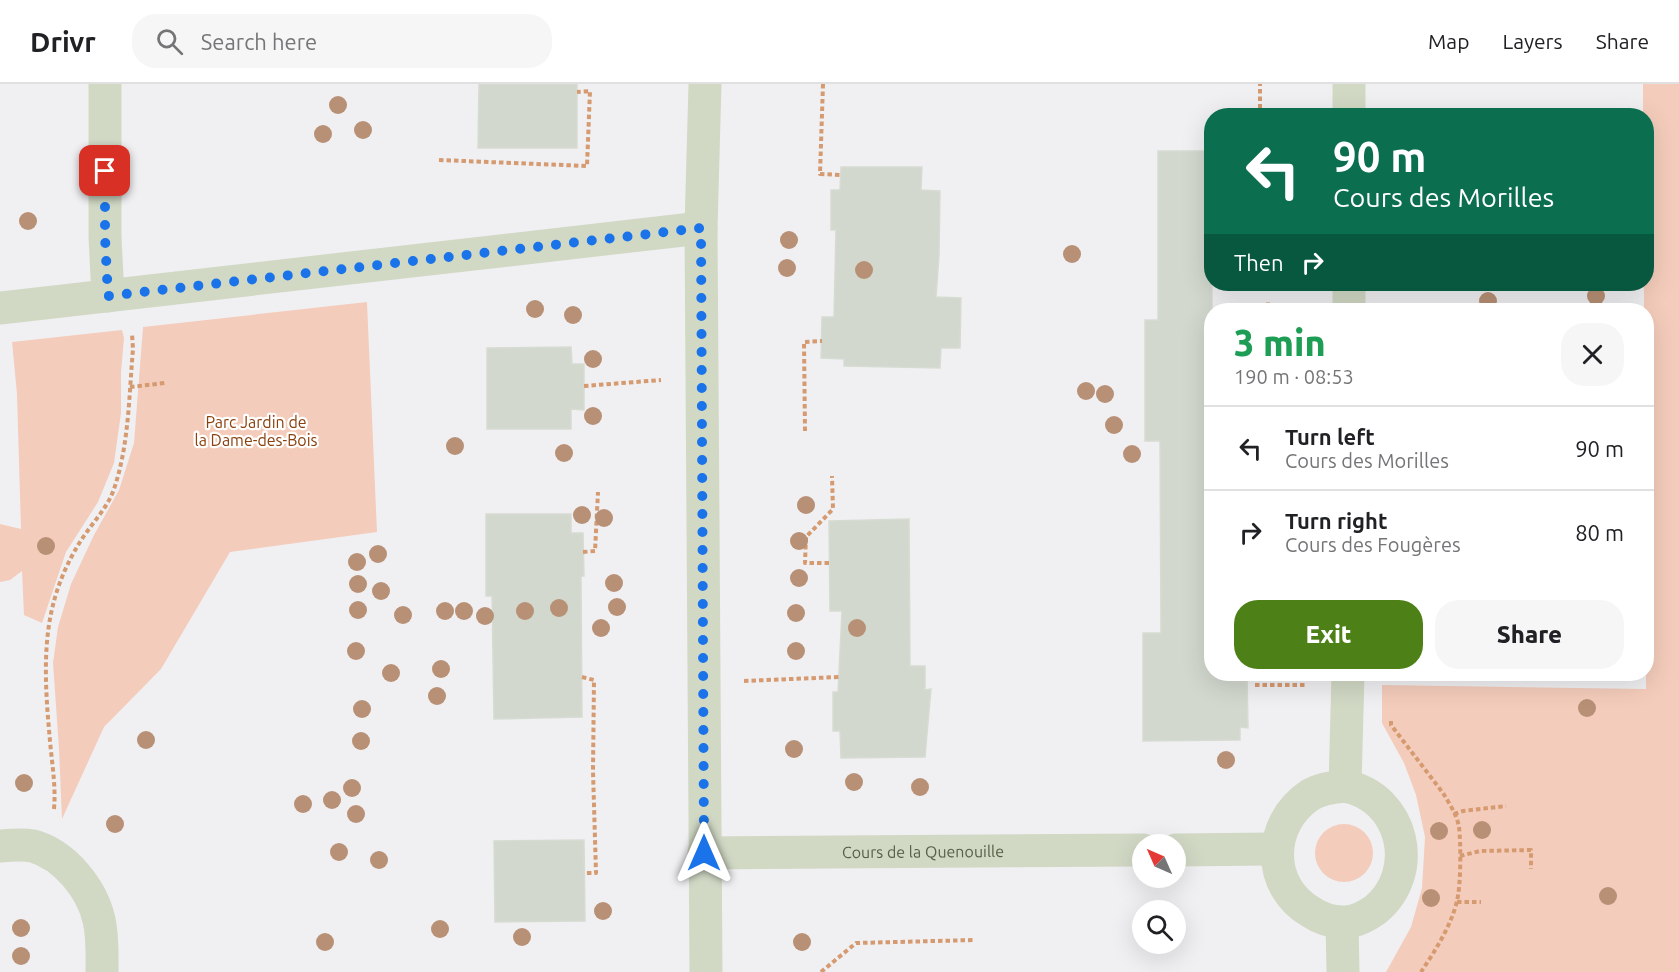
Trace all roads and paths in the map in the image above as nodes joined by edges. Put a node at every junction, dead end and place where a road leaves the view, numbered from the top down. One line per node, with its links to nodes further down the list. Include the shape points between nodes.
1 (105, 84): 12 (street)
2 (705, 84): 11 (street)
3 (823, 84): 10 (path, via 820,174)
4 (1260, 84): 7 (path)
5 (1349, 84): 8 (street)
6 (577, 92): 9 (path, via 590,91 587,166)
7 (1260, 108)
8 (1349, 108)
9 (439, 160)
10 (840, 175)
11 (701, 228): 12 (street); 16 (street)
12 (108, 296): 13 (street)
13 (0, 308)
14 (132, 328): 19 (path)
15 (822, 341): 20 (path, via 804,342)
16 (702, 376): 18 (path); 29 (street)
17 (165, 383): 19 (path)
18 (584, 386)
19 (130, 387): 34 (path, via 123,453 113,490 63,576 47,638)
20 (805, 431)
21 (832, 476): 24 (path, via 833,509 806,537 804,563)
22 (598, 492): 23 (path, via 595,551)
23 (583, 552)
24 (829, 563)
25 (582, 677): 42 (path, via 594,680 596,873)
26 (839, 677): 29 (path)
27 (1317, 681): 30 (path)
28 (1348, 681): 31 (street)
29 (704, 682): 39 (street)
30 (1255, 685)
31 (1345, 786): 36 (street, via 1312,794 1294,808 1282,827); 45 (street, via 1369,794 1394,820 1401,861 1395,885 1382,904 1367,916)
32 (1506, 806): 33 (path)
33 (1454, 814)
34 (53, 816)
35 (0, 846): 47 (street, via 31,846 47,851 81,883 93,900 100,921)
36 (1277, 849): 38 (street); 45 (street, via 1279,870 1287,890 1300,906)
37 (1132, 850): 39 (street, Cours de la Quenouille)
38 (1186, 850)
39 (704, 853): 48 (street)
40 (1460, 856): 41 (path, via 1480,851 1531,850)
41 (1531, 869)
42 (584, 873)
43 (1457, 902): 44 (path)
44 (1481, 902)
45 (1342, 923): 50 (street)
46 (975, 940): 49 (path, via 855,943)
47 (102, 972)
48 (706, 972)
49 (821, 972)
50 (1343, 972)

